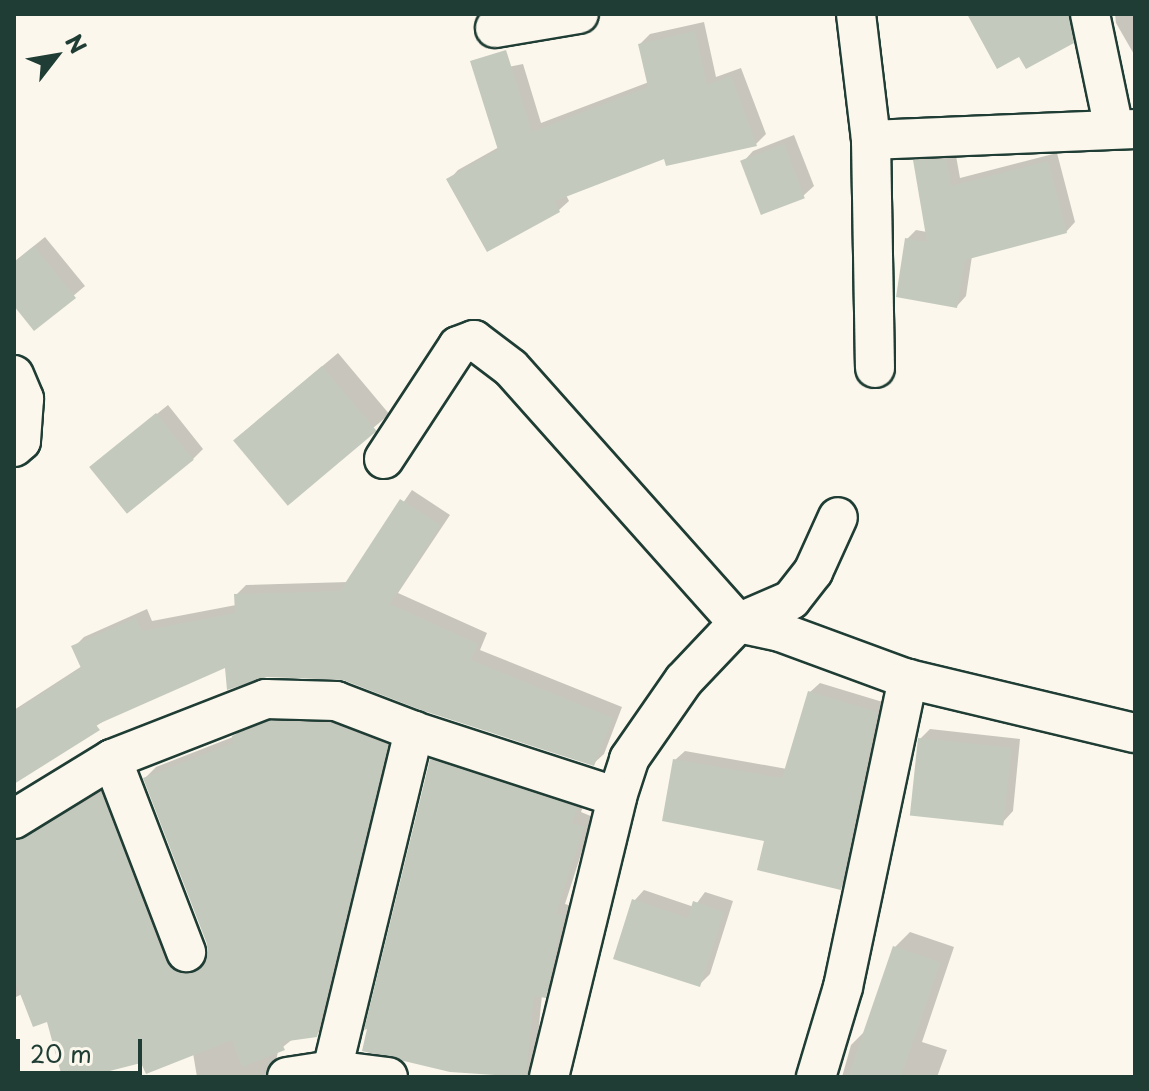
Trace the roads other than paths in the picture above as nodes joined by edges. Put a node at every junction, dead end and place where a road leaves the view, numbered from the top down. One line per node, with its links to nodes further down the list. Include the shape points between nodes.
1 (579, 14): 4 (street)
2 (856, 14): 6 (street)
3 (1090, 14): 5 (street)
4 (495, 28)
5 (1125, 129): 6 (street)
6 (871, 140): 7 (street)
7 (875, 368)
8 (14, 375): 9 (street, via 24,399 21,441)
9 (14, 447)
10 (384, 459): 12 (street, via 458,346 479,342 511,368)
11 (838, 517): 12 (street, via 813,572 791,600)
12 (738, 623): 13 (street, via 780,632); 17 (street, via 684,680 638,745)
13 (908, 679): 15 (street); 24 (street, via 843,987)
14 (414, 731): 16 (street, via 336,701 266,699); 17 (street); 20 (street)
15 (1135, 733)
16 (112, 759): 18 (street); 19 (street)
17 (617, 797): 23 (street)
18 (14, 819)
19 (186, 952)
20 (332, 1070): 21 (street); 22 (street)
21 (287, 1077)
22 (388, 1077)
23 (549, 1077)
24 (816, 1077)

